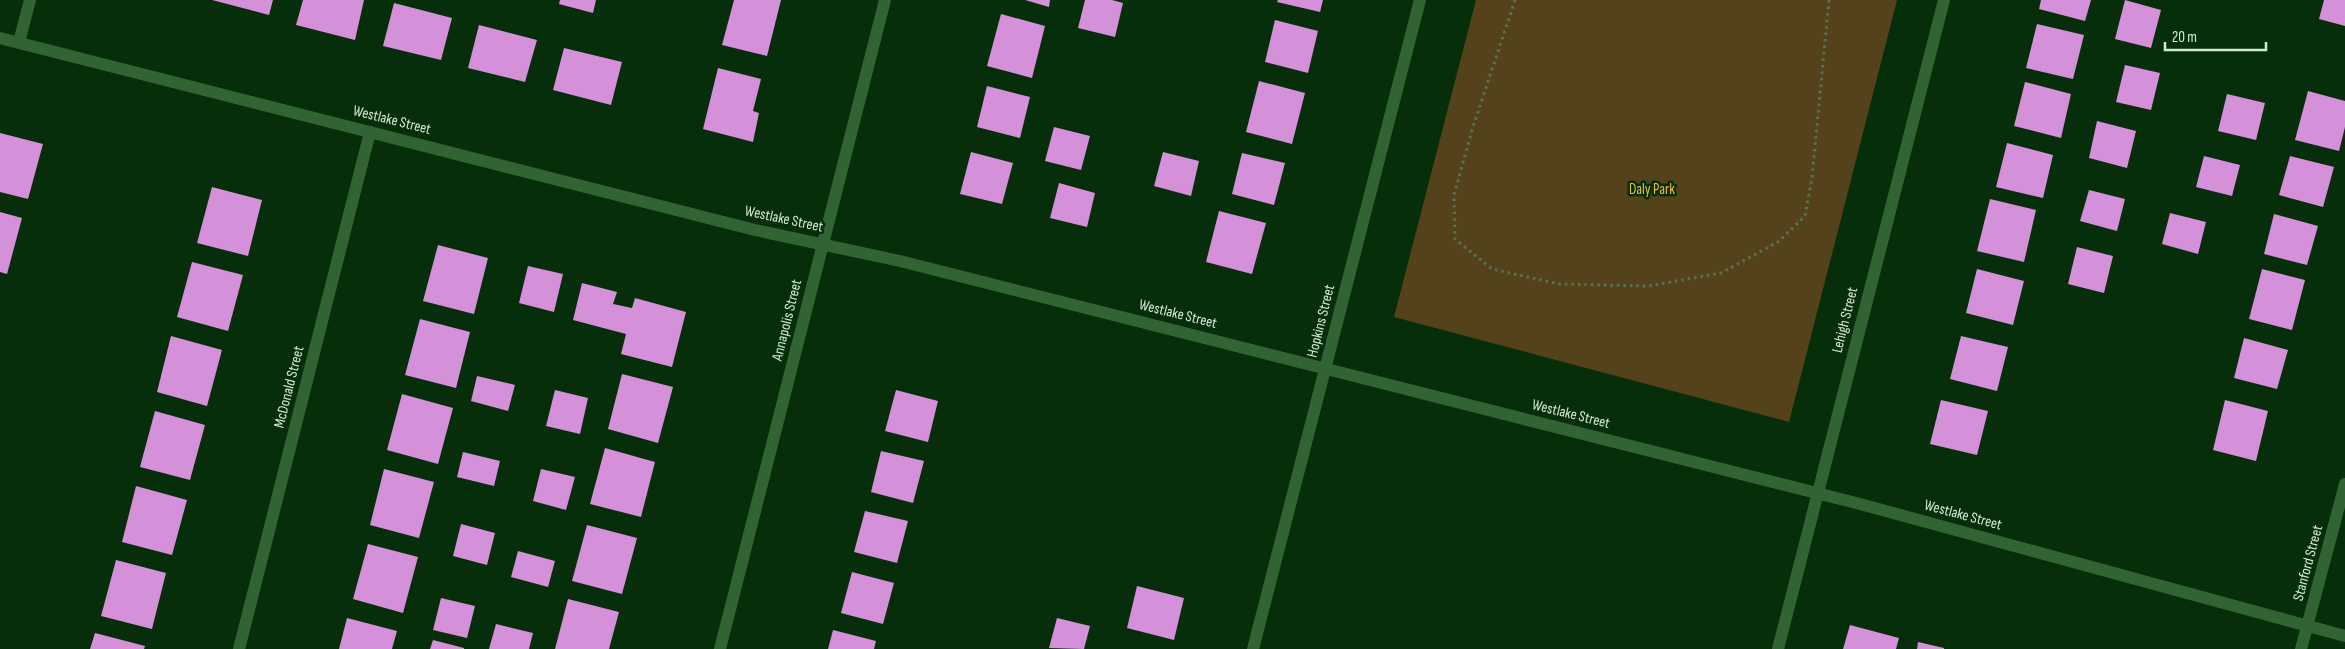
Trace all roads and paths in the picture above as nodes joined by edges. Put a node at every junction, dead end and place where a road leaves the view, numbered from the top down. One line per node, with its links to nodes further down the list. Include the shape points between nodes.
1 (30, 0): 8 (street)
2 (885, 0): 10 (street, Annapolis Street)
3 (1420, 0): 11 (street, Hopkins Street)
4 (1515, 0): 5 (path, via 1454,195 1455,239 1492,268 1559,284 1648,286 1720,273 1778,242 1805,216 1812,178)
5 (1829, 0)
6 (1944, 0): 13 (street, Lehigh Street)
7 (0, 38): 8 (street, Westlake Street)
8 (19, 42): 9 (street, Westlake Street)
9 (370, 132): 10 (street, Westlake Street, via 755,230); 16 (street, McDonald Street)
10 (823, 244): 11 (street, Westlake Street, via 900,260); 17 (street, Annapolis Street)
11 (1326, 368): 13 (street, Westlake Street); 18 (street, Hopkins Street)
12 (2345, 484): 14 (street, Stanford Street)
13 (1818, 493): 14 (street, Westlake Street); 19 (street, Lehigh Street)
14 (2307, 625): 15 (street, Westlake Street); 20 (street, Stanford Street)
15 (2345, 636)
16 (239, 649)
17 (720, 649)
18 (1253, 649)
19 (1778, 649)
20 (2302, 649)

